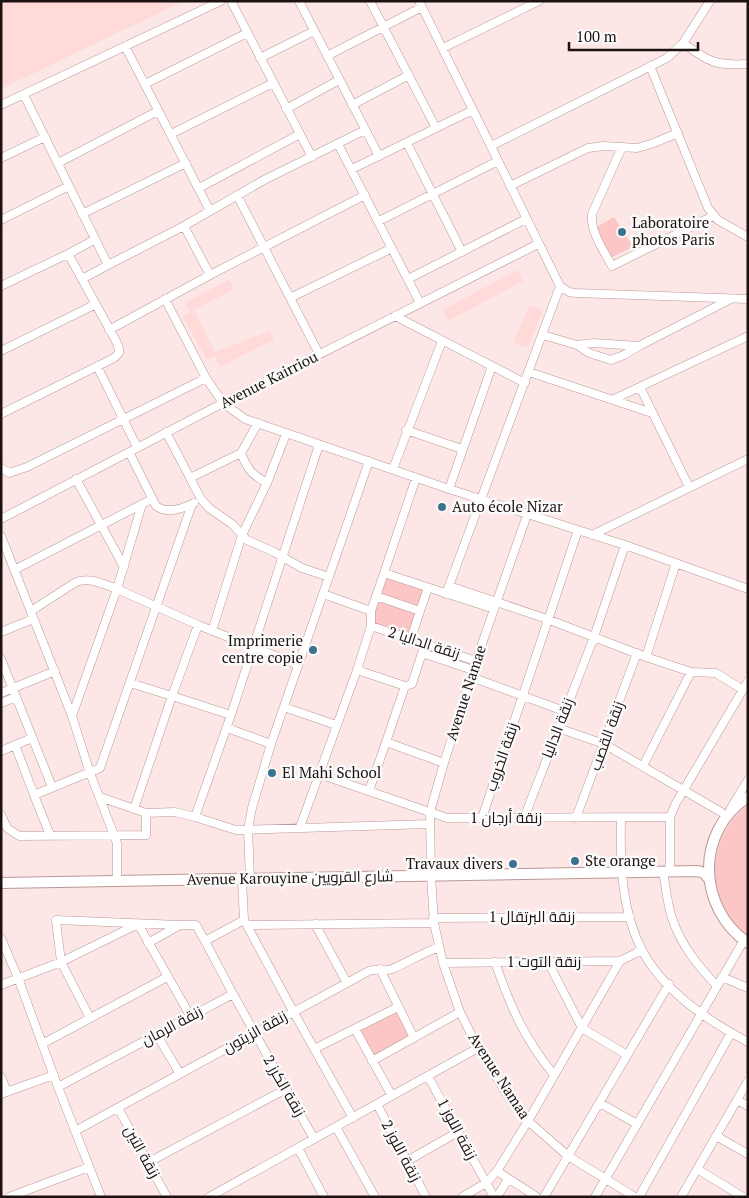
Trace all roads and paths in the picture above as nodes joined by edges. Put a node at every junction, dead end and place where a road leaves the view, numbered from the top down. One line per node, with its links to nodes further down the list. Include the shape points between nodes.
1 (221, 1): 12 (street)
2 (231, 1): 10 (street)
3 (370, 1): 8 (street)
4 (539, 1): 13 (street)
5 (710, 1): 11 (street)
6 (301, 2): 9 (street)
7 (421, 4): 8 (street); 13 (street)
8 (383, 26): 14 (street); 18 (street)
9 (314, 30): 14 (street); 15 (street)
10 (248, 33): 15 (street); 21 (street)
11 (683, 43): 16 (street, via 711,62); 17 (street, via 667,58)
12 (125, 46): 21 (street); 22 (street)
13 (443, 48): 26 (street)
14 (327, 56): 19 (street)
15 (260, 58): 20 (street)
16 (748, 64)
17 (650, 66): 30 (street); 36 (street)
18 (409, 76): 24 (street); 28 (street)
19 (339, 80): 24 (street); 25 (street)
20 (273, 83): 25 (street); 31 (street)
21 (145, 84): 27 (street)
22 (24, 95): 23 (street); 33 (street)
23 (1, 105)
24 (352, 105): 29 (street)
25 (286, 109): 32 (street)
26 (473, 110): 28 (street); 36 (street)
27 (158, 111): 31 (street); 42 (street)
28 (436, 128): 34 (street)
29 (365, 130): 35 (street); 38 (street)
30 (678, 132): 37 (street, via 637,148); 53 (street)
31 (171, 134): 43 (street)
32 (300, 134): 39 (street); 47 (street)
33 (45, 136): 40 (street); 42 (street)
34 (407, 143): 38 (street); 48 (street)
35 (338, 144): 39 (street); 44 (street)
36 (491, 146): 41 (street)
37 (622, 146): 46 (street, via 588,148); 53 (street, via 591,221 612,266)
38 (379, 156): 44 (street)
39 (312, 157): 49 (street)
40 (1, 158)
41 (498, 161): 46 (street); 48 (street)
42 (58, 163): 45 (street)
43 (186, 163): 47 (street); 52 (street)
44 (352, 169): 50 (street)
45 (69, 186): 52 (street); 55 (street)
46 (510, 186): 54 (street)
47 (199, 188): 51 (street)
48 (432, 194): 56 (street); 63 (street)
49 (237, 195): 51 (street); 61 (street)
50 (365, 195): 56 (street); 61 (street)
51 (210, 210): 57 (street)
52 (82, 214): 59 (street)
53 (713, 216): 58 (street)
54 (526, 219): 60 (street); 63 (street)
55 (1, 220)
56 (378, 221): 62 (street)
57 (184, 226): 65 (street); 66 (street)
58 (748, 237)
59 (94, 240): 64 (street); 65 (street)
60 (538, 244): 70 (street); 75 (street, Avenue Kairriou)
61 (264, 247): 66 (street); 71 (street)
62 (392, 248): 68 (street); 71 (street)
63 (462, 252): 68 (street)
64 (68, 254): 67 (street); 69 (street)
65 (108, 265): 67 (street)
66 (210, 275): 72 (street)
67 (82, 278): 76 (street)
68 (408, 279): 75 (street)
69 (1, 286)
70 (560, 286): 73 (street, via 576,293); 79 (street)
71 (290, 298): 85 (street)
72 (165, 299): 78 (street); 89 (street)
73 (731, 299): 74 (street); 83 (street)
74 (748, 299)
75 (420, 303): 77 (street, Avenue Kairriou)
76 (96, 304): 78 (street); 84 (street)
77 (395, 316): 81 (street); 85 (street, Avenue Kairriou)
78 (109, 330): 86 (street, via 119,353)
79 (543, 335): 82 (street); 88 (street)
80 (748, 336): 91 (street)
81 (442, 341): 87 (street); 98 (street)
82 (577, 345): 83 (street); 83 (street, via 611,360)
83 (639, 346)
84 (1, 351)
85 (319, 354): 93 (street, Avenue Kairriou)
86 (97, 366): 95 (street); 96 (street)
87 (492, 366): 90 (street); 103 (street)
88 (529, 372): 90 (street); 92 (street)
89 (206, 378): 93 (street); 96 (street)
90 (525, 383): 118 (street)
91 (640, 387): 92 (street); 94 (street)
92 (614, 399): 94 (street)
93 (223, 403): 97 (street); 99 (street, Avenue Kairriou)
94 (652, 413): 114 (street)
95 (1, 414)
96 (123, 418): 102 (street); 108 (street, via 16,472 9,473)
97 (258, 424): 100 (street); 105 (street)
98 (406, 430): 103 (street); 109 (street)
99 (166, 432): 102 (street, Avenue Kairriou); 110 (street)
100 (286, 434): 101 (street); 113 (street)
101 (319, 445): 107 (street); 129 (street)
102 (137, 448): 104 (street, Avenue Kairriou)
103 (462, 449): 115 (street)
104 (129, 452): 112 (street, Avenue Kairriou); 116 (street)
105 (241, 453): 110 (street); 113 (street, via 248,470)
106 (748, 459): 114 (street)
107 (369, 461): 109 (street); 134 (street)
108 (1, 468)
109 (392, 469): 111 (street)
110 (190, 478): 117 (street)
111 (416, 478): 115 (street); 133 (street)
112 (76, 479): 122 (street, Avenue Kairriou); 123 (street)
113 (267, 483): 125 (street)
114 (689, 487): 126 (street)
115 (449, 489): 118 (street)
116 (152, 499): 119 (street); 120 (street, via 161,509 183,508)
117 (200, 499): 120 (street); 125 (street)
118 (480, 499): 121 (street); 138 (street)
119 (142, 504): 123 (street); 131 (street)
120 (192, 504): 142 (street)
121 (527, 515): 124 (street); 141 (street, Avenue Namae)
122 (1, 519)
123 (101, 525): 131 (street); 132 (street)
124 (578, 530): 126 (street); 146 (street, زنقة الخروب)
125 (242, 535): 129 (street); 149 (street)
126 (592, 535): 128 (street)
127 (1, 536): 132 (street)
128 (625, 545): 130 (street); 151 (street, زنقة الداليا)
129 (283, 557): 134 (street, via 302,568); 154 (street)
130 (676, 563): 137 (street); 157 (street)
131 (124, 567): 136 (street)
132 (14, 570): 145 (street)
133 (384, 573): 135 (street); 140 (street)
134 (329, 577): 139 (street)
135 (428, 588): 138 (street); 144 (street)
136 (117, 589): 142 (street); 145 (street, via 84,579); 178 (street)
137 (748, 589)
138 (448, 590): 141 (street)
139 (323, 594): 143 (street); 160 (street)
140 (376, 596): 143 (street); 144 (street)
141 (495, 606): 146 (street); 159 (street, Avenue Namae)
142 (157, 607): 147 (street); 166 (street)
143 (371, 611): 148 (street)
144 (420, 611): 152 (street)
145 (32, 615): 150 (street); 162 (street)
146 (547, 619): 151 (street); 172 (street, زنقة الخروب)
147 (198, 626): 149 (street); 171 (street)
148 (371, 626): 152 (street, زنقة الداليا 2); 161 (street)
149 (212, 631): 154 (street)
150 (1, 632)
151 (594, 637): 156 (street); 176 (street, زنقة الداليا)
152 (411, 639): 153 (street, زنقة الداليا 2)
153 (425, 644): 155 (street); 159 (street, زنقة الداليا 2)
154 (253, 648): 160 (street); 177 (street)
155 (422, 653): 164 (street, زنقة الداليا 2); 167 (street, via 412,684)
156 (637, 654): 157 (street); 185 (street, زنقة القصب)
157 (646, 657): 163 (street)
158 (1, 659): 168 (street)
159 (476, 661): 164 (street, Avenue Namae)
160 (298, 665): 175 (street)
161 (357, 670): 167 (street); 179 (street)
162 (55, 671): 168 (street); 178 (street)
163 (691, 672): 169 (street, via 716,673); 189 (street)
164 (472, 674): 172 (street, زنقة الداليا 2); 188 (street, Avenue Namae)
165 (748, 681): 169 (street)
166 (130, 683): 171 (street); 190 (street, via 100,768)
167 (404, 686): 183 (street)
168 (13, 688): 170 (street); 173 (street)
169 (743, 690): 194 (street)
170 (1, 693)
171 (172, 696): 177 (street); 199 (street)
172 (523, 696): 176 (street, زنقة الداليا 2); 206 (street, زنقة الخروب)
173 (16, 697): 174 (street); 182 (street)
174 (1, 703)
175 (284, 707): 179 (street); 184 (street)
176 (564, 711): 181 (street, زنقة الداليا)
177 (231, 715): 180 (street)
178 (72, 716): 190 (street)
179 (336, 725): 191 (street)
180 (227, 728): 184 (street); 204 (street)
181 (558, 728): 185 (street); 207 (street, زنقة الداليا)
182 (32, 738): 186 (street); 193 (street)
183 (386, 742): 188 (street); 195 (street)
184 (271, 744): 212 (street)
185 (604, 744): 189 (street); 208 (street, زنقة القصب)
186 (14, 745): 187 (street); 196 (street)
187 (1, 751)
188 (444, 763): 200 (street, Avenue Namae)
189 (643, 766): 194 (street)
190 (90, 773): 193 (street); 197 (street)
191 (319, 774): 195 (street, زنقة أرجان 1); 211 (street)
192 (747, 782): 202 (street)
193 (52, 787): 196 (street)
194 (684, 790): 202 (street); 205 (street)
195 (369, 791): 200 (street, زنقة أرجان 1)
196 (34, 795): 213 (street)
197 (100, 797): 199 (street); 214 (street)
198 (748, 797): 202 (street)
199 (134, 809): 201 (street)
200 (430, 812): 206 (street, زنقة أرجان 1, via 447,818); 210 (street, Avenue Namae)
201 (146, 813): 204 (street, via 175,812); 214 (street, via 146,835)
202 (724, 814): 215 (street)
203 (1, 815): 213 (street, via 7,828 19,836)
204 (195, 817): 212 (street, via 236,830)
205 (670, 817): 209 (street, زنقة أرجان 1); 217 (street)
206 (482, 818): 207 (street, زنقة أرجان 1)
207 (524, 818): 208 (street, زنقة أرجان 1)
208 (576, 818): 209 (street, زنقة أرجان 1)
209 (620, 818): 218 (street)
210 (430, 824): 211 (street); 219 (street, Avenue Namae)
211 (300, 828): 212 (street)
212 (248, 829): 221 (street)
213 (50, 835): 214 (street)
214 (114, 835): 222 (street)
215 (708, 863): 216 (street); 220 (street)
216 (698, 871): 217 (street, Avenue Karouyine شارع القرويين); 220 (street)
217 (667, 872): 218 (street, Avenue Karouyine شارع القرويين); 248 (street, via 672,917 685,947)
218 (622, 873): 219 (street, Avenue Karouyine شارع القرويين); 224 (street)
219 (431, 876): 221 (street, Avenue Karouyine شارع القرويين); 225 (street, Avenue Namaa)
220 (708, 878): 232 (street, via 712,897 721,915)
221 (246, 879): 222 (street, Avenue Karouyine شارع القرويين); 226 (street)
222 (117, 881): 223 (street, Avenue Karouyine شارع القرويين)
223 (1, 883)
224 (630, 917): 225 (street, زنقة البرتقال 1); 235 (street)
225 (434, 920): 228 (street, زنقة البرتقال 1); 234 (street, Avenue Namaa)
226 (246, 922): 228 (street, زنقة البرتقال 1); 231 (street); 252 (street)
227 (138, 924): 229 (street); 233 (street); 237 (street); 237 (street, via 56,920)
228 (315, 924): 245 (street)
229 (180, 925): 231 (street, via 196,925); 233 (street)
230 (1, 938): 244 (street)
231 (205, 940): 250 (street)
232 (746, 942): 243 (street)
233 (148, 943): 242 (street)
234 (440, 947): 240 (street, Avenue Namaa); 241 (street, زنقة الزيتون, via 390,970)
235 (642, 950): 236 (street, زنقة التوت 1); 246 (street)
236 (620, 961): 239 (street, زنقة التوت 1); 258 (street)
237 (60, 962): 244 (street); 256 (street)
238 (495, 962): 239 (street, زنقة التوت 1); 240 (street, زنقة التوت 1); 271 (street, via 520,1027)
239 (548, 962): 258 (street)
240 (443, 963): 253 (street, Avenue Namaa)
241 (380, 969): 245 (street, زنقة الزيتون); 251 (street)
242 (167, 977): 255 (street); 256 (street)
243 (722, 977): 248 (street); 249 (street)
244 (18, 978): 247 (street); 264 (street)
245 (347, 983): 252 (street, زنقة الزيتون)
246 (669, 984): 254 (street); 267 (street)
247 (1, 985)
248 (717, 986): 254 (street)
249 (748, 988)
250 (233, 994): 255 (street, زنقة الرمان); 259 (street, زنقة الكرز 2)
251 (398, 1007): 257 (street); 262 (street)
252 (293, 1011): 259 (street, زنقة الزيتون); 266 (street)
253 (460, 1012): 262 (street); 265 (street, Avenue Namaa)
254 (700, 1014): 260 (street); 286 (street)
255 (190, 1017): 261 (street, زنقة الرمان)
256 (90, 1018): 264 (street)
257 (355, 1028): 266 (street); 268 (street)
258 (582, 1028): 267 (street); 271 (street)
259 (254, 1033): 269 (street, زنقة الزيتون); 276 (street, زنقة الكرز 2)
260 (731, 1033): 263 (street); 315 (street)
261 (157, 1035): 269 (street); 275 (street, زنقة الرمان)
262 (414, 1038): 268 (street)
263 (748, 1042)
264 (42, 1044): 270 (street)
265 (478, 1048): 272 (street); 285 (street, Avenue Namaa)
266 (314, 1049): 284 (street)
267 (627, 1054): 280 (street)
268 (372, 1061): 278 (street)
269 (180, 1074): 283 (street, زنقة الزيتون)
270 (54, 1075): 275 (street); 277 (street)
271 (554, 1075): 285 (street)
272 (428, 1076): 278 (street); 289 (street, زنقة اللوز 1)
273 (1, 1077): 277 (street)
274 (748, 1081): 279 (street)
275 (58, 1087): 288 (street)
276 (286, 1089): 291 (street, زنقة الكرز 2); 296 (street)
277 (4, 1093)
278 (392, 1096): 281 (street)
279 (737, 1100): 282 (street); 290 (street)
280 (600, 1103): 286 (street); 294 (street)
281 (376, 1104): 284 (street); 295 (street, زنقة اللوز 2)
282 (748, 1106)
283 (118, 1108): 288 (street, زنقة الزيتون); 296 (street, زنقة التين)
284 (353, 1118): 287 (street)
285 (528, 1121): 294 (street, Avenue Namaa); 299 (street)
286 (637, 1124): 301 (street)
287 (336, 1127): 291 (street); 308 (street)
288 (75, 1131): 297 (street)
289 (458, 1132): 295 (street); 302 (street, زنقة اللوز 1)
290 (716, 1136): 293 (street); 298 (street)
291 (314, 1139): 292 (street)
292 (298, 1148): 306 (street); 307 (street)
293 (748, 1154)
294 (568, 1156): 301 (street, Avenue Namaa); 313 (street)
295 (407, 1161): 309 (street, زنقة اللوز 2)
296 (148, 1162): 305 (street, زنقة التين)
297 (89, 1167): 303 (street); 304 (street)
298 (697, 1170): 316 (street); 317 (street)
299 (497, 1171): 300 (street); 302 (street)
300 (508, 1179): 311 (street); 312 (street)
301 (605, 1179): 314 (street); 315 (street, Avenue Namaa)
302 (486, 1182): 310 (street); 311 (street, زنقة اللوز 1)
303 (9, 1197)
304 (101, 1197)
305 (167, 1197)
306 (209, 1197)
307 (324, 1197)
308 (375, 1197)
309 (426, 1197)
310 (462, 1197)
311 (496, 1197)
312 (537, 1197)
313 (544, 1197)
314 (595, 1197)
315 (637, 1197)
316 (681, 1197)
317 (743, 1197)

